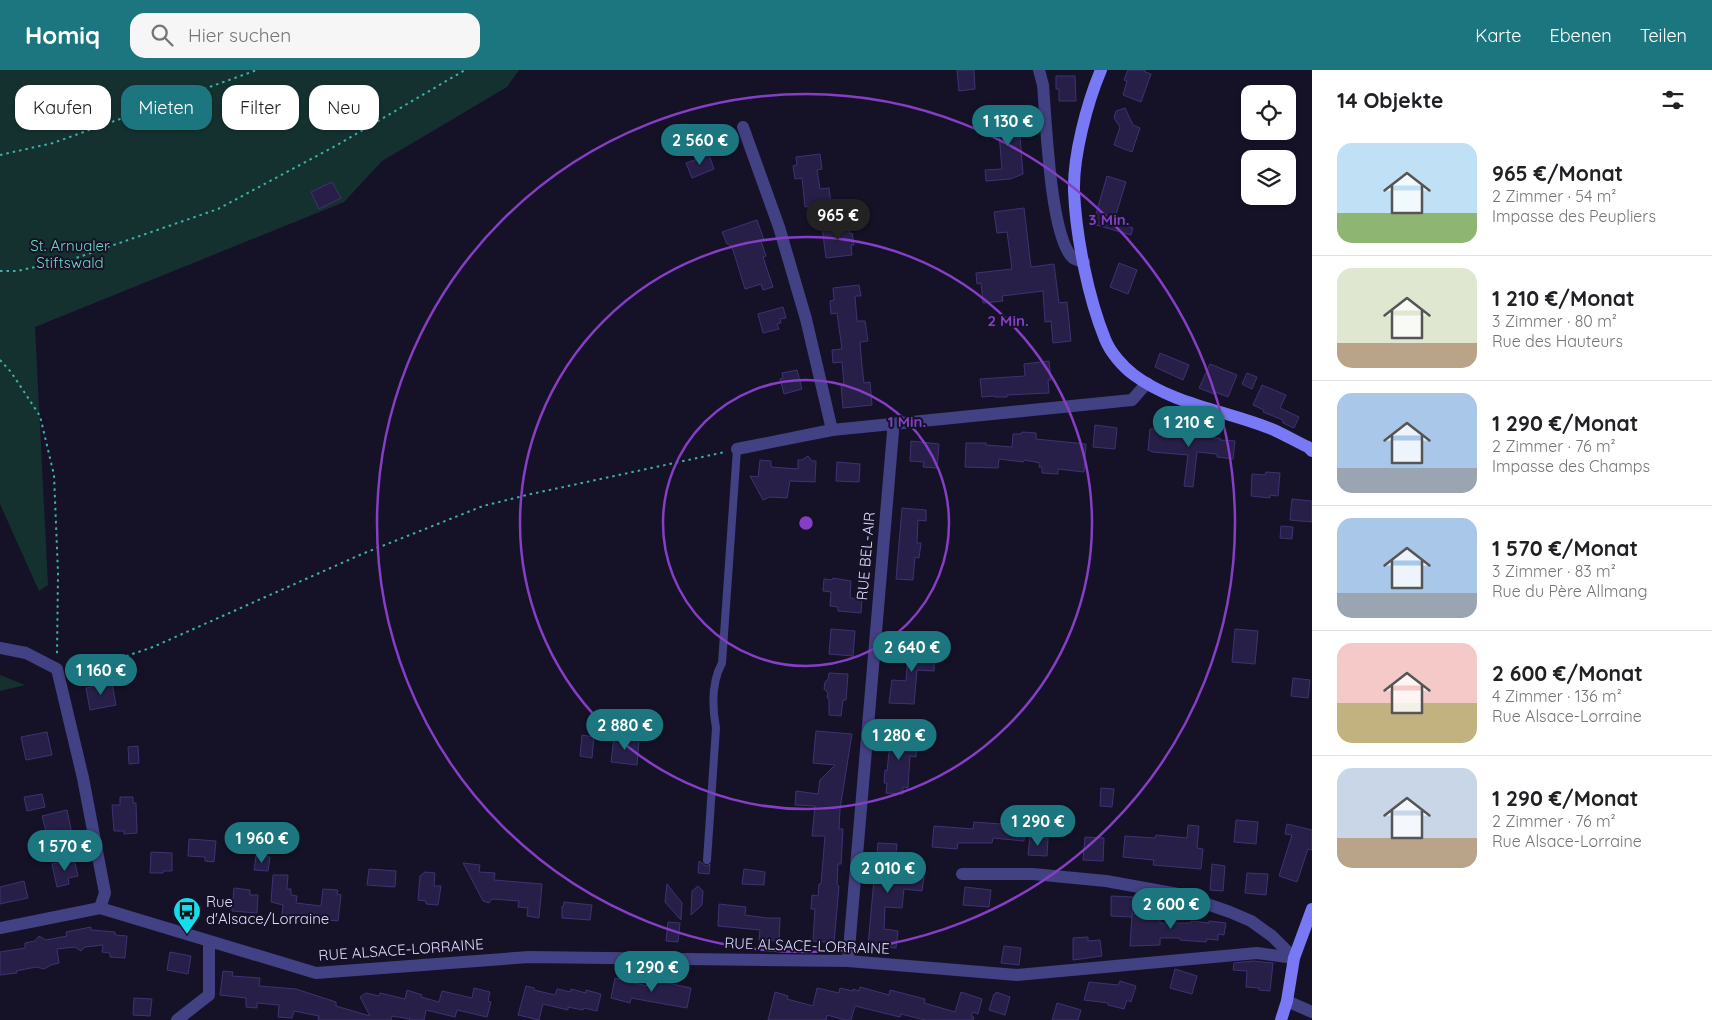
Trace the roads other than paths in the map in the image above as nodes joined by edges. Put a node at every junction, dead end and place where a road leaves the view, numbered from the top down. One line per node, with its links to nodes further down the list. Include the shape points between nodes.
1 (1039, 70): 4 (street, via 1052,200 1064,242 1073,258)
2 (1101, 70): 4 (street, via 1079,140 1074,190)
3 (743, 127): 7 (street, via 782,236 806,319)
4 (1084, 262): 5 (street, via 1106,341 1120,362)
5 (1147, 383): 6 (street, via 1132,400); 9 (street, via 1168,394 1274,430)
6 (892, 423): 7 (street); 18 (street, RUE BEL-AIR)
7 (832, 430): 8 (street)
8 (737, 449): 11 (lane, via 722,662 716,675 713,710 716,728)
9 (1312, 451)
10 (0, 648): 13 (street, via 26,653 57,669 83,778 105,894)
11 (708, 860)
12 (962, 874): 17 (street, via 1033,874 1106,881 1178,894 1251,921)
13 (100, 908): 15 (street, RUE ALSACE-LORRAINE); 16 (street, RUE ALSACE-LORRAINE)
14 (1312, 909): 17 (street)
15 (0, 928)
16 (209, 942): 18 (street, RUE ALSACE-LORRAINE, via 316,973 529,957); 21 (street, via 209,995)
17 (1294, 958): 18 (street, RUE ALSACE-LORRAINE, via 1257,953 1017,974); 19 (street)
18 (848, 961)
19 (1287, 1001): 20 (street); 22 (street)
20 (1312, 1012)
21 (177, 1020)
22 (1281, 1020)

